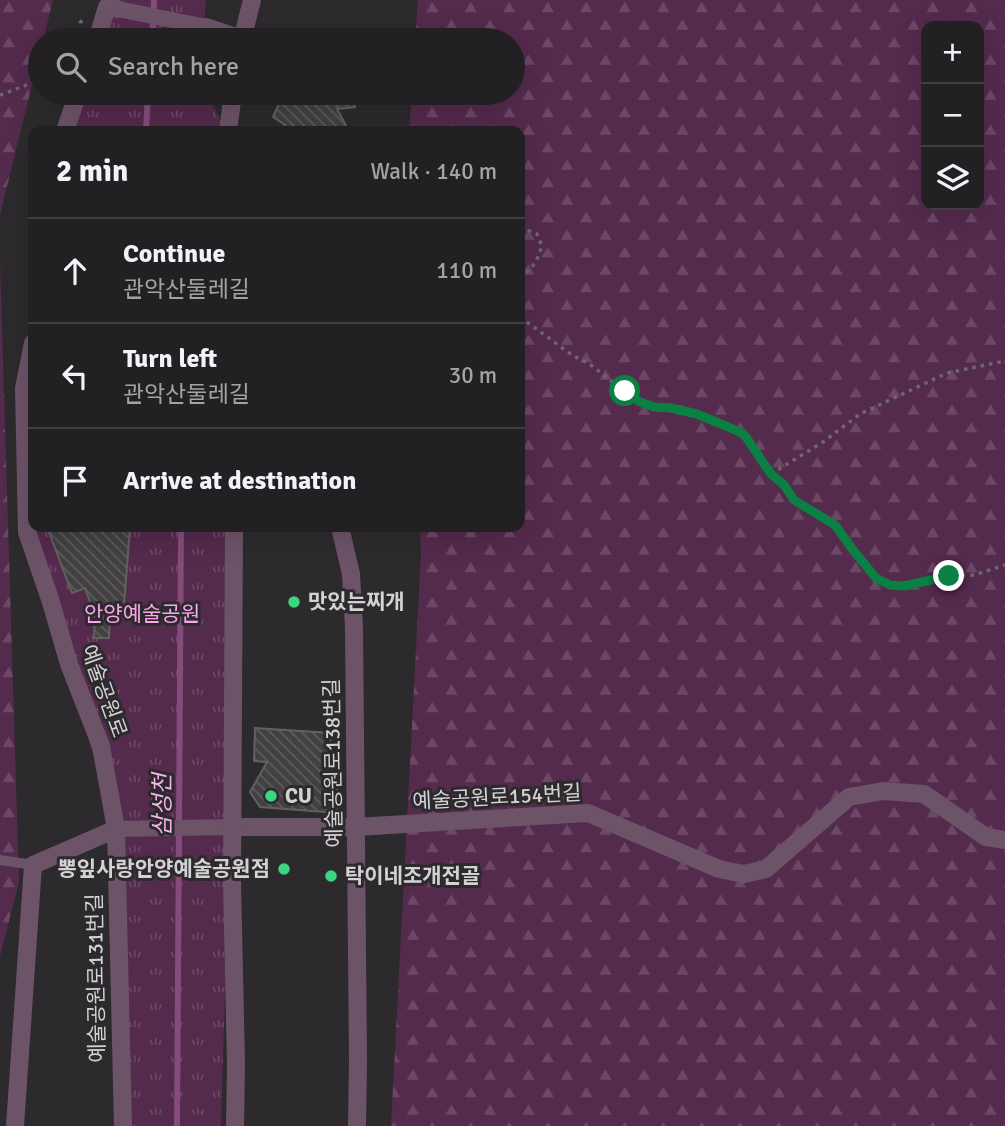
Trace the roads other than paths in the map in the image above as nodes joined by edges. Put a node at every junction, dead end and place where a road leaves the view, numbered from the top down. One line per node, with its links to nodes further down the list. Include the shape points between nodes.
1 (252, 0): 5 (street)
2 (118, 9): 3 (street); 4 (street, via 107,6)
3 (206, 27)
4 (101, 28)
5 (245, 28)
6 (74, 105): 8 (street)
7 (231, 105): 9 (street)
8 (67, 126)
9 (229, 126)
10 (28, 368): 15 (street, 예술공원로, via 24,388 27,532 101,746)
11 (234, 532): 13 (street)
12 (341, 532): 14 (street, 예술공원로138번길, via 351,575 354,627)
13 (232, 827): 14 (street, 예술공원로154번길); 15 (street); 21 (street)
14 (356, 827): 16 (street, 예술공원로154번길, via 588,813 719,869 744,874 766,869 849,797 883,791 924,794 986,837); 22 (street, 예술공원로138번길)
15 (116, 829): 18 (street); 20 (street, 예술공원로131번길)
16 (1005, 840)
17 (0, 860): 18 (lane)
18 (33, 865): 19 (street)
19 (15, 1126)
20 (123, 1126)
21 (235, 1126)
22 (356, 1126)

